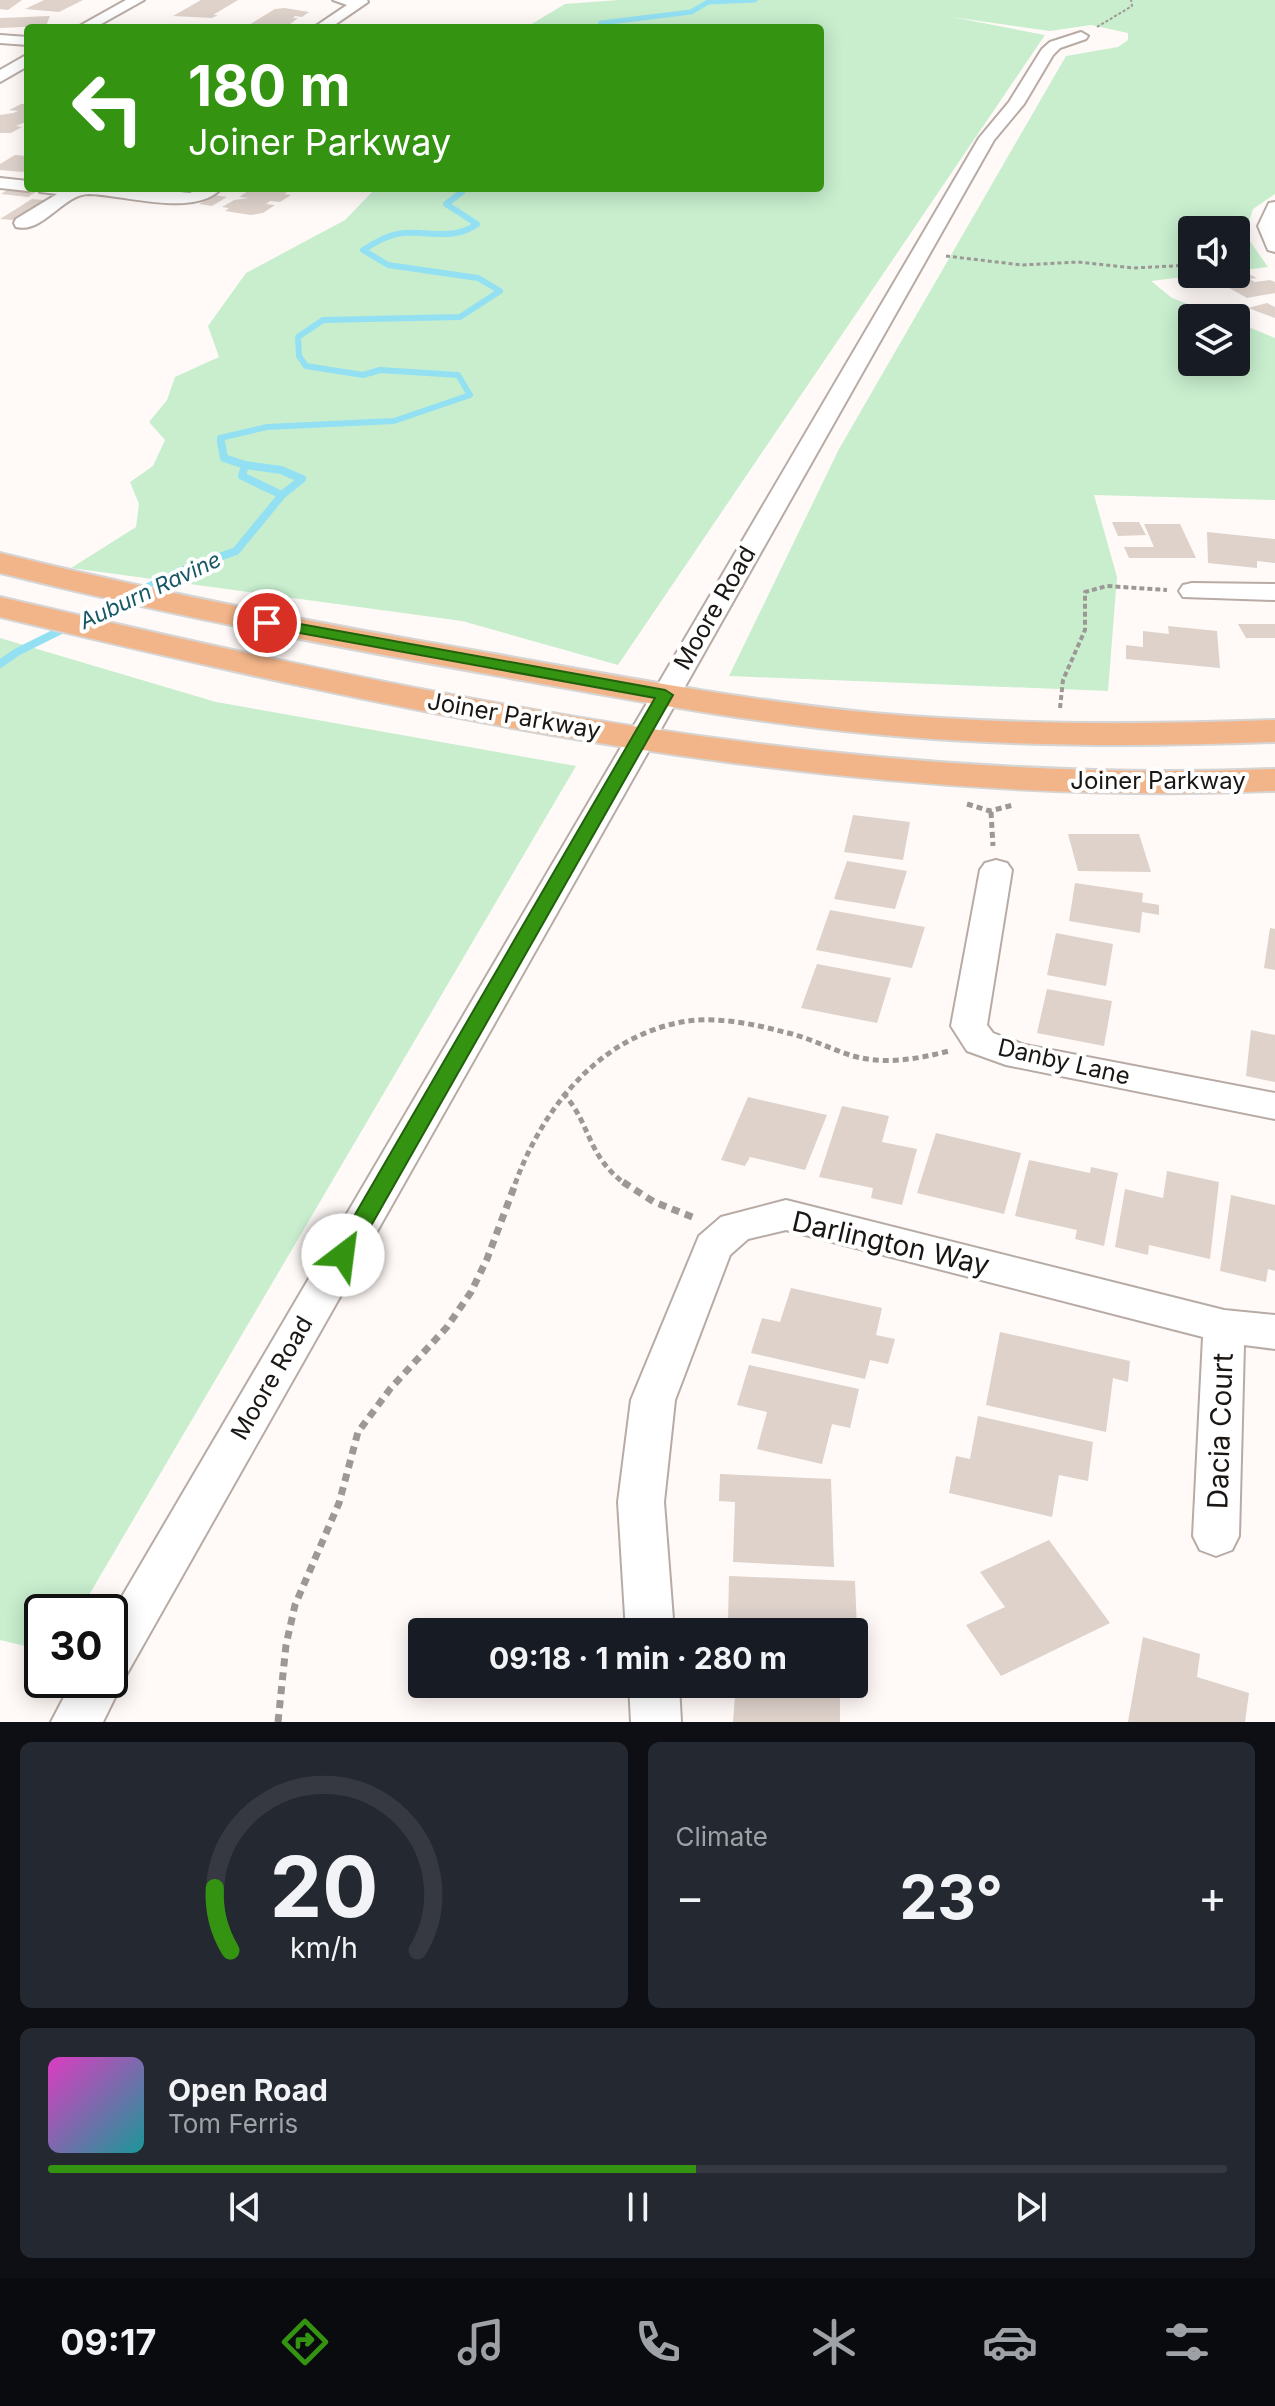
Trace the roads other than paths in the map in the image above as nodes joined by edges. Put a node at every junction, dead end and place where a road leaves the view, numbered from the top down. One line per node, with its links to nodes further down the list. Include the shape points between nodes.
1 (137, 0): 3 (street)
2 (340, 0): 4 (street, via 361,2)
3 (91, 24)
4 (326, 24)
5 (1081, 36): 20 (street, Moore Road, via 1047,52 1016,104 987,138)
6 (0, 39): 7 (street)
7 (24, 41)
8 (0, 183): 9 (street)
9 (24, 186)
10 (73, 192): 14 (street)
11 (126, 192): 12 (street, via 193,199)
12 (206, 192)
13 (1275, 207): 15 (street, via 1266,219)
14 (23, 223)
15 (1275, 246)
16 (0, 563): 20 (main road, Joiner Parkway, via 205,611)
17 (1192, 591): 18 (street)
18 (1275, 592)
19 (0, 607): 22 (main road, Joiner Parkway, via 389,694)
20 (665, 695): 21 (main road, Joiner Parkway, via 882,724 1137,736); 22 (street, Moore Road)
21 (1275, 731)
22 (639, 739): 23 (main road, Joiner Parkway, via 955,776); 30 (street, Moore Road)
23 (1275, 780)
24 (996, 870): 25 (street, Danby Lane, via 969,1026 980,1042 1019,1056)
25 (1275, 1106)
26 (1224, 1326): 27 (street, Darlington Way); 28 (street, Dacia Court); 29 (street, Darlington Way, via 786,1215 735,1227 713,1247 653,1400 641,1502)
27 (1275, 1332)
28 (1216, 1536)
29 (649, 1618)
30 (128, 1631)
31 (90, 1698): 33 (street)
32 (655, 1698): 34 (street)
33 (76, 1722)
34 (656, 1722)

